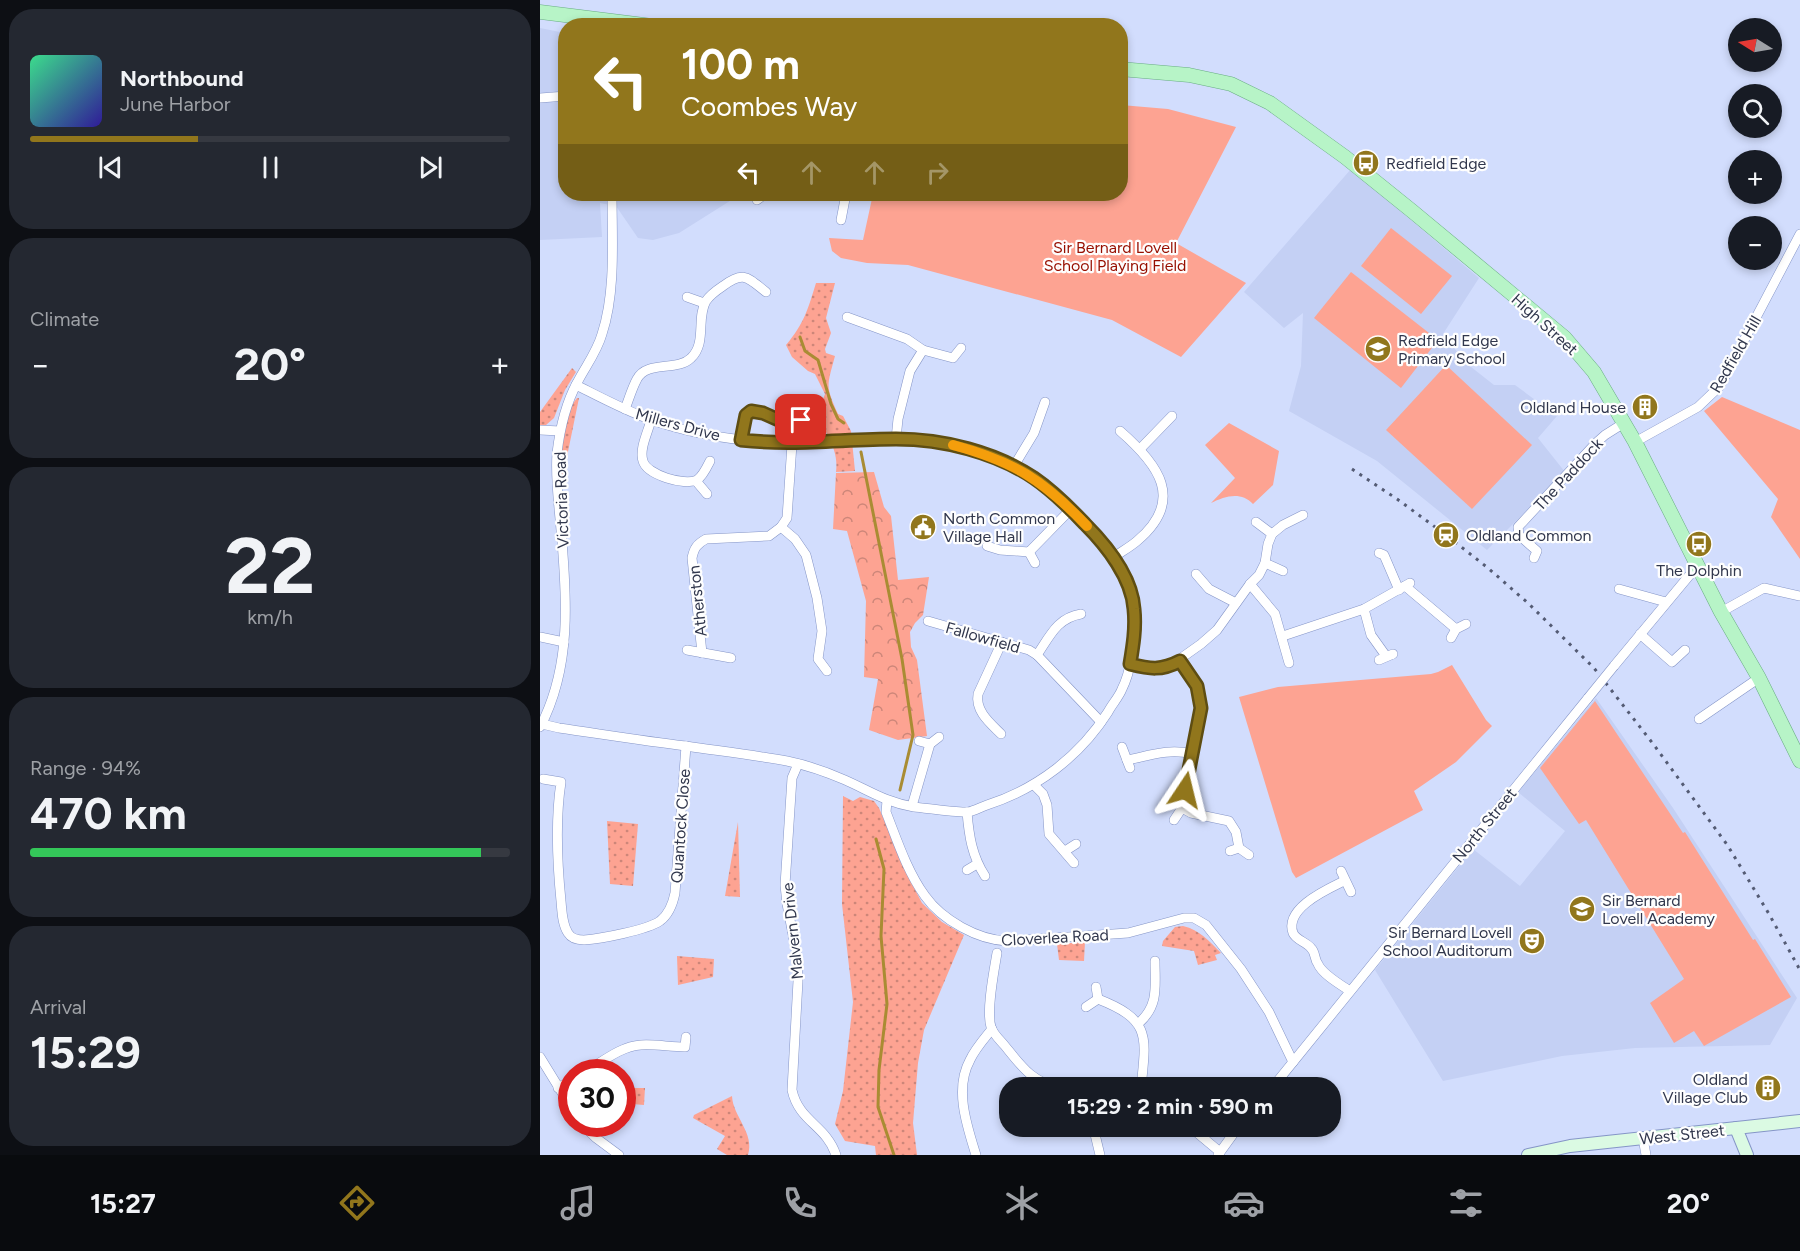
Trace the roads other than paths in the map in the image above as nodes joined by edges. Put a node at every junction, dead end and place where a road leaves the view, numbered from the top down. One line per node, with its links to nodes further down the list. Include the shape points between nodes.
1 (540, 12): 2 (main road)
2 (581, 18)
3 (1128, 70): 25 (main road, High Street, via 1189,75 1231,84 1270,103 1367,175 1565,338 1594,372)
4 (558, 97): 5 (street)
5 (540, 98)
6 (612, 201): 19 (street, Victoria Road, via 610,306 598,346)
7 (844, 201): 8 (street)
8 (841, 220)
9 (1800, 234): 31 (street, Redfield Hill, via 1720,386 1698,407)
10 (766, 292): 12 (street, via 740,276)
11 (687, 297): 12 (street)
12 (704, 303): 21 (street, via 701,335 693,357 678,365 644,371 637,377)
13 (865, 312): 15 (street)
14 (847, 317): 15 (street)
15 (862, 322): 18 (street, via 907,339)
16 (917, 337): 18 (street)
17 (961, 348): 18 (street, via 954,362)
18 (923, 350): 29 (street, via 910,371)
19 (576, 384): 21 (street, Millers Drive); 27 (street, Victoria Road)
20 (1045, 402): 35 (street, via 1034,433)
21 (625, 409): 24 (street, Millers Drive)
22 (1172, 416): 33 (street)
23 (813, 417): 30 (street, via 783,422 751,411 746,415)
24 (651, 420): 30 (street, Millers Drive); 36 (street, via 642,452 646,469 673,480)
25 (1624, 423): 31 (main road, High Street); 47 (street, The Paddock, via 1596,443 1518,527 1519,535 1537,551)
26 (540, 430): 27 (street)
27 (560, 431): 67 (street, Victoria Road, via 557,483)
28 (1120, 431): 33 (street)
29 (896, 439): 32 (street, Millers Drive); 35 (street, Millers Drive, via 950,444)
30 (741, 440): 32 (street, Millers Drive)
31 (1635, 442): 50 (main road, High Street)
32 (792, 444): 41 (street, via 788,518)
33 (1140, 449): 46 (street, via 1162,482 1160,512 1137,541)
34 (710, 461): 36 (street)
35 (1014, 466): 38 (street, Millers Drive)
36 (696, 481): 37 (street)
37 (707, 494)
38 (1071, 509): 44 (street); 46 (street, Millers Drive)
39 (1303, 515): 42 (street)
40 (1256, 522): 42 (street)
41 (781, 527): 71 (street, Atherston, via 769,536 706,539 697,544 692,558); 78 (street, via 806,555 822,631 818,659)
42 (1272, 534): 48 (street)
43 (987, 546): 44 (street, via 999,554)
44 (1029, 552): 49 (street)
45 (1379, 553): 54 (street)
46 (1114, 557): 77 (street, Millers Drive, via 1134,608)
47 (1534, 558)
48 (1265, 562): 51 (street); 53 (street)
49 (1035, 563)
50 (1698, 565): 57 (street, North Street); 60 (main road, High Street)
51 (1283, 571)
52 (1196, 574): 58 (street, via 1209,589)
53 (1250, 584): 58 (street); 65 (street, via 1275,614)
54 (1405, 586): 59 (street); 63 (street, via 1453,633)
55 (1619, 589): 57 (street)
56 (1800, 596): 60 (street, via 1764,588)
57 (1666, 602): 64 (street, North Street)
58 (1236, 603): 75 (street, via 1217,630)
59 (1364, 609): 65 (street); 73 (street, via 1371,635)
60 (1721, 612): 79 (main road, High Street)
61 (1081, 614): 72 (street, Fallowfield, via 1069,616 1059,624)
62 (928, 621): 68 (street, Fallowfield, via 955,623)
63 (1466, 624)
64 (1640, 634): 70 (street, via 1672,662); 112 (street, North Street, bridge)
65 (1283, 636): 76 (street)
66 (540, 638): 67 (street)
67 (564, 642): 82 (street, Victoria Road, via 551,705)
68 (1002, 642): 72 (street, Fallowfield); 83 (street, via 976,701 985,724)
69 (687, 650): 71 (street, Atherston)
70 (1685, 650)
71 (702, 653): 74 (street, Atherston)
72 (1037, 655): 81 (street, Fallowfield)
73 (1386, 656)
74 (730, 658)
75 (1180, 661): 77 (street, via 1160,669); 89 (street, via 1197,686 1201,708)
76 (1289, 663)
77 (1130, 664): 81 (street, Millers Drive, via 1122,689)
78 (827, 670)
79 (1759, 678): 80 (street); 90 (main road, High Street)
80 (1699, 719)
81 (1101, 722): 93 (street, Millers Drive, via 1066,762)
82 (541, 725): 87 (street)
83 (1000, 734)
84 (939, 737): 86 (street)
85 (919, 741): 86 (street)
86 (930, 744): 95 (street)
87 (686, 746): 91 (street); 92 (street, Quantock Close, via 675,893 661,921 646,928 583,940 566,930 558,871 561,782)
88 (1122, 747): 89 (street, via 1129,764 1170,751)
89 (1191, 754): 96 (street)
90 (1800, 761)
91 (798, 764): 94 (street, via 843,779); 134 (street, Malvern Drive, via 792,778 785,885 798,981 792,1090 801,1113 825,1135)
92 (543, 779)
93 (1034, 785): 97 (street, Millers Drive); 100 (street, via 1047,805 1049,834)
94 (887, 801): 95 (street, Millers Drive); 120 (street, Cloverlea Road, via 886,812 926,898 968,931 1007,941 1128,933 1184,918 1194,918 1206,925 1269,1011)
95 (912, 806): 97 (street, Millers Drive)
96 (1182, 808): 98 (street); 101 (street, via 1229,821 1236,832 1235,850)
97 (968, 812): 103 (street, via 969,839)
98 (1174, 820)
99 (1076, 844): 100 (street)
100 (1065, 851): 102 (street)
101 (1249, 855)
102 (1074, 863)
103 (977, 864): 104 (street); 105 (street)
104 (967, 870)
105 (985, 876)
106 (1351, 892): 112 (street, via 1342,876 1310,899 1296,915 1292,931 1315,952 1320,968)
107 (997, 953): 110 (street)
108 (1155, 961): 115 (street, via 1154,1003)
109 (1096, 987): 113 (street)
110 (993, 988): 111 (street); 116 (street, via 989,1015)
111 (1004, 989)
112 (1350, 992): 120 (street, North Street)
113 (1098, 999): 114 (street); 115 (street)
114 (1086, 1007)
115 (1139, 1023): 122 (street, via 1145,1046)
116 (992, 1029): 121 (street); 135 (street, via 969,1060 964,1079 964,1110)
117 (686, 1037): 119 (street, via 685,1047 632,1046)
118 (540, 1058): 124 (street)
119 (606, 1059)
120 (1293, 1062): 123 (street, North Street)
121 (1032, 1077)
122 (1142, 1077)
123 (1281, 1077)
124 (558, 1088)
125 (1800, 1120): 126 (street, West Street)
126 (1736, 1128): 131 (street, West Street); 139 (street)
127 (595, 1137): 133 (street)
128 (1096, 1137): 136 (street)
129 (1201, 1137): 132 (street)
130 (1231, 1137): 132 (street)
131 (1643, 1138): 137 (street, West Street); 138 (street)
132 (1219, 1153)
133 (619, 1155)
134 (836, 1155)
135 (976, 1155)
136 (1100, 1155)
137 (1528, 1155)
138 (1646, 1155)
139 (1747, 1155)

